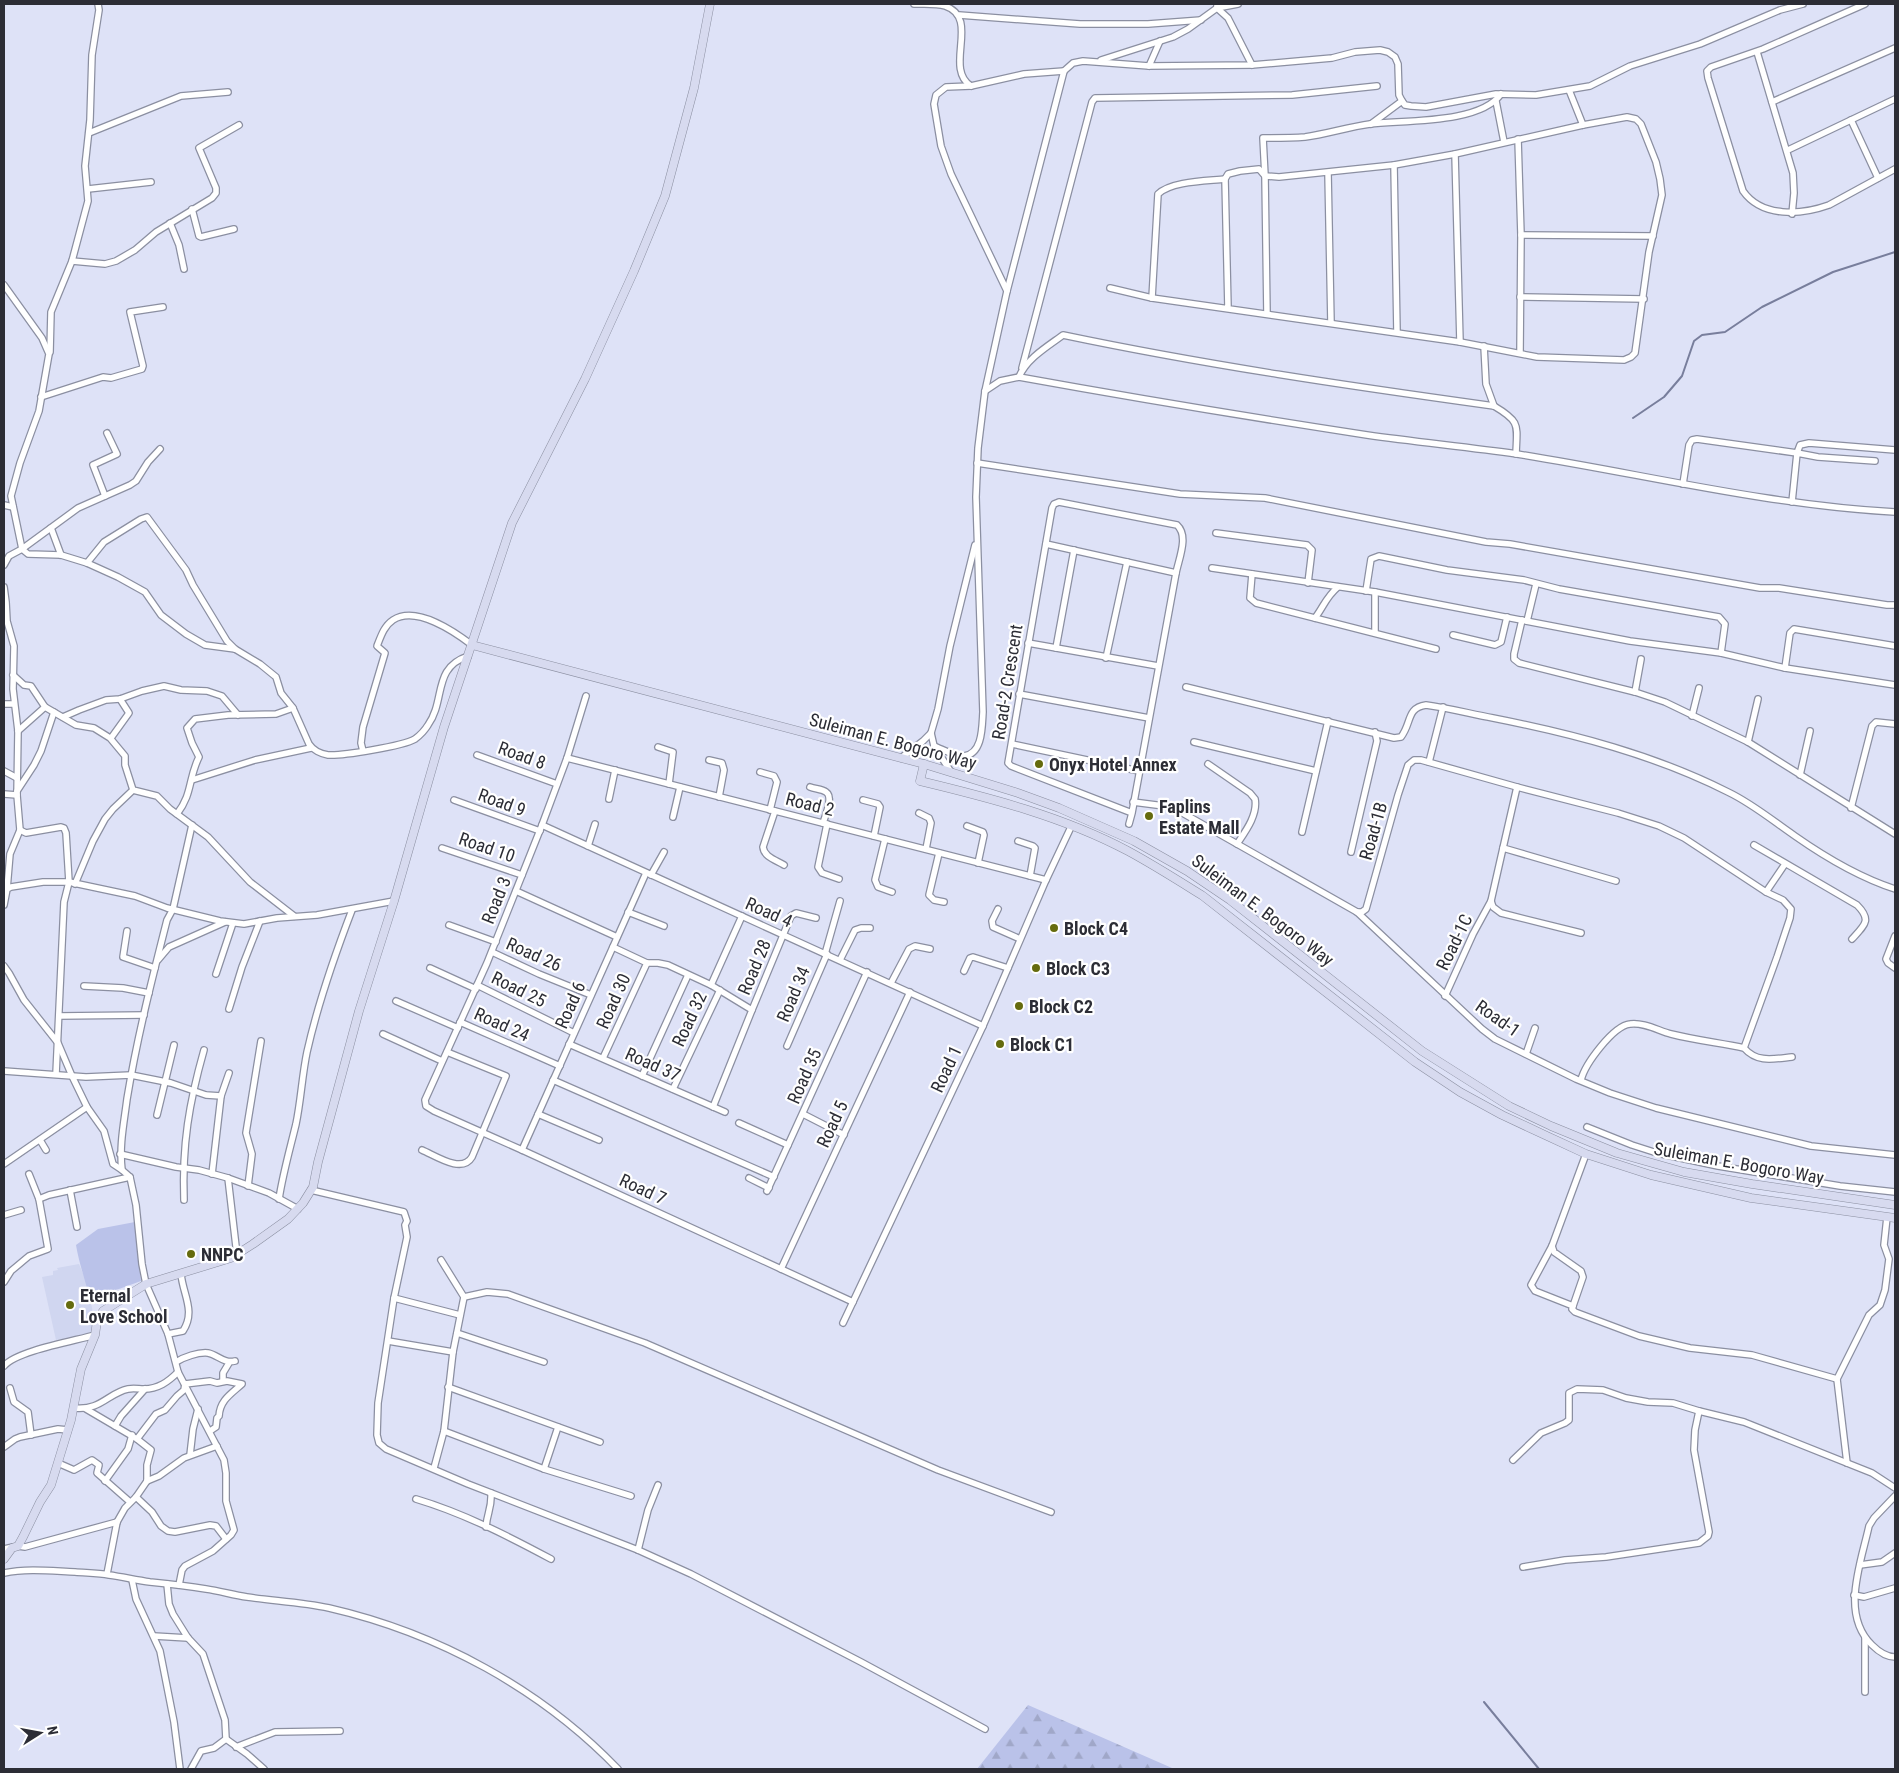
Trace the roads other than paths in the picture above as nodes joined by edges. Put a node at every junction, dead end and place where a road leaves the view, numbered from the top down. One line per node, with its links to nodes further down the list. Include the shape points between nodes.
1 (98, 4): 30 (street)
2 (710, 4): 112 (main road, via 694,88 665,196 585,379 512,523)
3 (914, 4): 8 (street, via 943,5)
4 (1238, 4): 7 (street)
5 (1803, 4): 19 (street, via 1780,10 1700,44 1630,66 1590,86)
6 (1865, 4): 12 (street)
7 (1217, 6): 9 (street); 14 (street, via 1228,18)
8 (959, 15): 9 (street, via 1080,24); 17 (street, via 960,67 962,77)
9 (1201, 20): 10 (street)
10 (1160, 41): 13 (street); 15 (street)
11 (1895, 48): 25 (street)
12 (1757, 52): 25 (street); 44 (street, via 1711,67 1707,71 1708,78 1743,191 1760,206)
13 (1097, 62): 15 (street); 16 (street, via 1073,63)
14 (1252, 65): 15 (street); 23 (street, via 1380,50 1395,57)
15 (1149, 66)
16 (1064, 71): 17 (street, via 1024,74); 53 (street)
17 (971, 86): 53 (street, via 942,90 936,95 935,116 951,174)
18 (1377, 86): 66 (street, via 1292,95 1095,98)
19 (1569, 90): 21 (street); 29 (street)
20 (228, 92): 30 (street, via 181,96)
21 (1501, 94): 23 (street, via 1426,108 1405,105); 24 (street)
22 (1895, 99): 26 (street)
23 (1402, 101): 27 (street)
24 (1496, 101): 27 (street, via 1471,112 1418,122); 32 (street)
25 (1772, 102): 33 (street)
26 (1851, 120): 33 (street); 39 (street)
27 (1371, 124): 38 (street, via 1306,137 1263,138)
28 (239, 125): 43 (street, via 200,146 216,193)
29 (1583, 125): 31 (street); 48 (street, via 1627,117 1641,124 1660,179 1662,195)
30 (89, 132): 42 (street, via 85,166)
31 (1518, 139): 32 (street); 47 (street)
32 (1504, 142): 34 (street)
33 (1788, 150): 44 (street, via 1793,173)
34 (1455, 154): 35 (street); 62 (street)
35 (1394, 165): 37 (street); 61 (street)
36 (1895, 169): 39 (street)
37 (1328, 173): 38 (street); 60 (street)
38 (1265, 176): 40 (street, via 1259,169 1240,170 1228,174); 59 (street)
39 (1878, 178): 44 (street, via 1829,205)
40 (1225, 179): 55 (street, via 1171,186 1158,194); 58 (street)
41 (151, 182): 42 (street)
42 (88, 189): 49 (street, via 88,201)
43 (192, 209): 45 (street); 46 (street, via 201,237)
44 (1792, 214)
45 (170, 223): 49 (street, via 116,261 105,264); 50 (street)
46 (234, 229)
47 (1521, 235): 48 (street); 54 (street)
48 (1654, 236): 56 (street)
49 (72, 261): 65 (street, via 51,312)
50 (184, 269)
51 (4, 285): 65 (street)
52 (1110, 288): 55 (street)
53 (1007, 291): 68 (street)
54 (1520, 297): 56 (street); 64 (street)
55 (1152, 298): 58 (street)
56 (1644, 299): 64 (street, via 1636,353 1631,357 1624,360 1537,357)
57 (162, 307): 69 (street, via 130,312 142,369 111,378 103,377)
58 (1228, 308): 59 (street)
59 (1267, 314): 60 (street)
60 (1332, 323): 61 (street)
61 (1397, 332): 62 (street)
62 (1460, 342): 63 (street)
63 (1484, 346): 64 (street); 70 (street, via 1486,384)
64 (1520, 353)
65 (50, 354): 69 (street)
66 (1022, 370): 67 (street); 70 (street, via 1063,335 1269,373)
67 (1019, 377): 68 (street, via 1000,381); 75 (street, via 1208,410)
68 (985, 391): 77 (street)
69 (41, 397): 80 (street)
70 (1494, 406): 75 (street, via 1513,418 1517,426)
71 (107, 433): 81 (street, via 117,454 93,465)
72 (160, 449): 81 (street, via 136,481)
73 (1895, 450): 74 (street, via 1809,443 1800,445)
74 (1797, 453): 76 (street); 78 (street, via 1692,440); 82 (street)
75 (1516, 454): 78 (street)
76 (1875, 460)
77 (977, 464): 88 (street); 105 (street, via 1180,494 1265,498 1486,542 1760,588)
78 (1683, 484): 82 (street)
79 (4, 496): 80 (street)
80 (11, 496): 84 (street)
81 (105, 496): 86 (street, via 78,508)
82 (1792, 502): 85 (street)
83 (4, 505): 84 (street)
84 (13, 507): 90 (street)
85 (1895, 512)
86 (50, 528): 90 (street); 92 (street)
87 (1216, 533): 99 (street, via 1307,545 1312,550)
88 (977, 536): 147 (street); 152 (street, via 981,732 978,746 963,756)
89 (1046, 544): 91 (street); 97 (street, Road-2 Crescent, via 1054,504 1059,502 1177,525 1184,536); 111 (street, Road-2 Crescent)
90 (22, 549): 92 (street, via 28,554); 95 (street, via 9,556)
91 (1074, 550): 93 (street); 114 (street)
92 (61, 555): 94 (street)
93 (1127, 562): 97 (street); 119 (street)
94 (87, 563): 115 (street, via 145,592 161,615 186,634 205,645); 115 (street, via 104,542 147,517 186,570)
95 (4, 565)
96 (1212, 568): 98 (street)
97 (1176, 573): 121 (street)
98 (1252, 574): 99 (street); 107 (street, via 1249,593 1252,601)
99 (1308, 582): 102 (street)
100 (1536, 584): 103 (street, via 1379,556 1371,559); 108 (street); 117 (street, via 1719,617 1725,624)
101 (4, 587): 123 (street, via 7,622 14,646)
102 (1338, 587): 103 (street); 107 (street, via 1326,598)
103 (1366, 591): 104 (street)
104 (1375, 592): 106 (street); 109 (street)
105 (1895, 605)
106 (1506, 617): 108 (street); 110 (street, via 1498,645)
107 (1315, 618): 109 (street)
108 (1525, 620): 117 (street, via 1630,641); 127 (street, via 1514,654 1519,663)
109 (1375, 633): 116 (street)
110 (1453, 635)
111 (1028, 643): 114 (street); 128 (street, Road-2 Crescent)
112 (472, 645): 118 (main road); 155 (street, via 451,629 421,618 401,617 386,626 377,646 385,653 363,727); 158 (main road, Suleiman E. Bogoro Way)
113 (1895, 646): 122 (street, via 1794,629 1790,633)
114 (1056, 648): 119 (street)
115 (234, 649): 136 (street, via 275,675 281,693)
116 (1436, 649)
117 (1721, 653): 122 (street)
118 (468, 656): 155 (street, via 448,669 429,725 414,739); 228 (main road)
119 (1106, 658): 121 (street)
120 (1641, 659): 127 (street)
121 (1158, 666): 141 (street)
122 (1785, 668): 124 (street)
123 (13, 675): 133 (street); 134 (street, via 24,685 32,686)
124 (1895, 685)
125 (1186, 688): 142 (street)
126 (1699, 688): 139 (street)
127 (1635, 692): 139 (street)
128 (1020, 694): 141 (street); 151 (street, Road-2 Crescent)
129 (586, 696): 157 (street, Road 3)
130 (1758, 698): 150 (street)
131 (120, 699): 138 (street, via 164,686 206,691 222,696); 140 (street, via 106,700); 148 (street, via 129,713)
132 (4, 704): 133 (street)
133 (14, 704): 144 (street)
134 (45, 707): 137 (street); 144 (street)
135 (1443, 707): 146 (street, via 1426,705 1413,709 1401,736 1394,738); 160 (street); 224 (street, via 1570,735 1658,761 1735,796 1871,882)
136 (293, 708): 138 (street, via 276,714); 154 (street)
137 (54, 712): 140 (street); 178 (street, via 41,751)
138 (238, 715): 171 (street, via 195,719 187,728 199,757)
139 (1692, 716): 150 (street)
140 (63, 717): 148 (street, via 76,725 94,728)
141 (1149, 718): 165 (street)
142 (1328, 721): 146 (street); 166 (street)
143 (1895, 724): 185 (street, via 1876,722 1872,726)
144 (18, 731): 170 (street)
145 (1810, 731): 169 (street)
146 (1375, 732): 211 (street, via 1377,741)
147 (931, 733): 152 (street); 158 (street)
148 (110, 738): 177 (street, via 125,756)
149 (1194, 742): 166 (street)
150 (1748, 742): 169 (street)
151 (1012, 744): 165 (street); 188 (street, Road-2 Crescent, via 1008,760 1011,766)
152 (934, 746): 168 (street)
153 (658, 747): 173 (street, via 673,752)
154 (311, 748): 155 (street, via 327,755); 171 (street, via 255,760)
155 (363, 752)
156 (476, 754): 172 (street, Road 8)
157 (567, 758): 163 (street, Road 2); 172 (street, Road 3)
158 (901, 758): 161 (main road, Suleiman E. Bogoro Way)
159 (709, 760): 180 (street, via 723,766)
160 (1429, 762): 176 (street); 237 (street, Road-1B, via 1414,760 1408,765 1366,909)
161 (924, 764): 168 (main road, Suleiman E. Bogoro Way); 196 (main road, Suleiman E. Bogoro Way, via 920,781 991,799)
162 (1208, 764): 204 (street, via 1255,799 1248,827)
163 (614, 770): 173 (street, Road 2); 181 (street)
164 (4, 771): 170 (street)
165 (1139, 771): 184 (street)
166 (1316, 771): 199 (street)
167 (760, 772): 186 (street, via 774,776 777,782)
168 (951, 772): 351 (main road, Suleiman E. Bogoro Way, via 1096,823 1187,871 1230,900 1422,1050 1509,1106 1551,1126 1617,1153 1675,1170)
169 (1800, 775): 185 (street)
170 (17, 778): 178 (street)
171 (192, 780): 189 (street)
172 (557, 784): 197 (street, Road 3)
173 (669, 784): 174 (street, Road 2)
174 (680, 787): 180 (street, Road 2); 190 (street)
175 (810, 787): 192 (street, via 829,795)
176 (1517, 788): 208 (street, Road-1C); 227 (street, via 1659,826 1684,838)
177 (133, 790): 189 (street, via 157,796); 222 (street, via 105,819)
178 (17, 793): 179 (street); 198 (street)
179 (4, 794)
180 (719, 797): 186 (street, Road 2)
181 (609, 799)
182 (454, 800): 197 (street, Road 9)
183 (863, 800): 201 (street, via 880,807)
184 (1133, 802): 188 (street); 204 (street, Road-1, via 1172,807)
185 (1852, 808): 200 (street)
186 (773, 810): 192 (street, Road 2); 214 (street, via 764,852)
187 (919, 813): 209 (street, via 931,820)
188 (1132, 813): 193 (street)
189 (177, 814): 194 (street)
190 (673, 818)
191 (595, 824): 206 (street)
192 (825, 824): 201 (street, Road 2); 219 (street, via 818,867 822,873)
193 (1129, 824)
194 (192, 825): 233 (street); 238 (street, via 208,837 250,882)
195 (967, 826): 213 (street, via 984,835)
196 (1071, 826): 220 (street, Road 1); 333 (main road, Suleiman E. Bogoro Way, via 1129,852 1203,896 1394,1047 1460,1092)
197 (541, 828): 206 (street, Road 4); 217 (street, Road 3)
198 (20, 830): 222 (street, via 26,833 64,828); 223 (street, via 10,854)
199 (1302, 832)
200 (1895, 834)
201 (874, 836): 202 (street, Road 2)
202 (885, 839): 209 (street, Road 2); 226 (street, via 875,880 878,887)
203 (1018, 841): 218 (street, via 1035,848)
204 (1237, 844): 237 (street, Road-1)
205 (1754, 845): 215 (street)
206 (588, 846): 216 (street, Road 4)
207 (442, 848): 217 (street, Road 10)
208 (1503, 848): 221 (street); 230 (street, Road-1C)
209 (926, 849): 212 (street, Road 2)
210 (664, 852): 216 (street, Road 6)
211 (1351, 852)
212 (939, 853): 213 (street, Road 2); 231 (street, via 929,895)
213 (978, 863): 218 (street, Road 2)
214 (784, 864)
215 (1784, 864): 227 (street); 253 (street, via 1862,910 1866,918)
216 (649, 874): 236 (street, Road 6); 239 (street, Road 4)
217 (522, 875): 225 (street, Road 3)
218 (1030, 876): 220 (street, Road 2)
219 (839, 879)
220 (1046, 880): 252 (street, Road 1)
221 (1616, 881)
222 (72, 883): 223 (street, via 43,882); 233 (street, via 135,896); 284 (street, via 64,902)
223 (7, 889): 232 (street)
224 (1895, 889)
225 (516, 891): 251 (street); 254 (street, Road 3)
226 (892, 892)
227 (1766, 892): 295 (street, via 1788,904 1790,918)
228 (394, 901): 235 (street); 346 (main road, via 359,1011)
229 (840, 901): 258 (street, Road 34)
230 (1491, 901): 248 (street, via 1501,913); 279 (street, Road-1C)
231 (944, 902)
232 (4, 905)
233 (173, 909): 242 (street); 260 (street)
234 (998, 909): 252 (street, via 992,921 993,927)
235 (352, 910): 238 (street); 349 (street, via 314,1021)
236 (628, 912): 245 (street); 251 (street, Road 6)
237 (1357, 912): 279 (street, Road-1)
238 (294, 916): 241 (street)
239 (742, 916): 249 (street, Road 4); 272 (street)
240 (816, 918): 249 (street, Road 28, via 793,914)
241 (260, 921): 243 (street); 281 (street)
242 (225, 922): 243 (street); 260 (street, via 169,947)
243 (232, 923): 269 (street)
244 (449, 925): 254 (street)
245 (664, 926)
246 (870, 928): 259 (street, via 855,930)
247 (127, 931): 263 (street, via 123,957)
248 (1581, 933)
249 (784, 935): 258 (street, Road 4); 282 (street, Road 28)
250 (1895, 936): 266 (street, via 1886,959)
251 (618, 937): 255 (street, Road 6)
252 (1020, 939): 265 (street, Road 1)
253 (1852, 939)
254 (496, 942): 257 (street, Road 3)
255 (613, 947): 261 (street, Road 30); 278 (street, Road 6)
256 (930, 949): 271 (street, via 915,946 909,949)
257 (492, 952): 274 (street, Road 3); 278 (street, Road 26)
258 (826, 954): 259 (street, Road 4); 294 (street, Road 34)
259 (840, 960): 268 (street, Road 4)
260 (156, 961): 263 (street)
261 (647, 963): 270 (street, via 658,963); 300 (street, Road 30)
262 (4, 966): 291 (street, via 24,1000)
263 (155, 968): 277 (street)
264 (430, 968): 274 (street, Road 25)
265 (1008, 968): 267 (street, via 973,957); 286 (street, Road 1)
266 (1895, 968)
267 (964, 971)
268 (867, 972): 271 (street, Road 4); 320 (street, Road 35)
269 (216, 974)
270 (688, 975): 272 (street); 308 (street)
271 (891, 983): 276 (street, Road 4)
272 (711, 985): 275 (street)
273 (84, 986): 277 (street)
274 (476, 987): 285 (street, Road 3); 288 (street, Road 25)
275 (720, 990): 282 (street); 312 (street, Road 32)
276 (910, 992): 286 (street, Road 4); 325 (street, Road 5)
277 (149, 993): 283 (street)
278 (591, 995): 288 (street, Road 6)
279 (1445, 996): 298 (street, Road-1, via 1495,1039)
280 (396, 1001): 285 (street, Road 24)
281 (229, 1009)
282 (752, 1010): 317 (street, Road 28)
283 (144, 1015): 284 (street); 306 (street)
284 (59, 1016): 291 (street)
285 (459, 1025): 297 (street, Road 3); 302 (street, Road 24)
286 (983, 1026): 367 (street, Road 1)
287 (1535, 1028): 298 (street)
288 (574, 1033): 292 (street, Road 6)
289 (383, 1034): 301 (street)
290 (261, 1041): 344 (street, via 246,1133 252,1154)
291 (58, 1043): 305 (street); 307 (street)
292 (569, 1044): 300 (street, Road 37); 302 (street, Road 6)
293 (174, 1045): 311 (street)
294 (787, 1046)
295 (1744, 1048): 299 (street, via 1760,1060); 310 (street, via 1630,1024 1616,1030 1593,1056)
296 (204, 1050): 313 (street)
297 (446, 1052): 301 (street, Road 3); 324 (street, via 506,1076)
298 (1526, 1054): 334 (street, Road-1, via 1576,1079 1656,1108 1811,1146)
299 (1792, 1057)
300 (603, 1058): 308 (street, Road 37)
301 (442, 1061): 315 (street, Road 3)
302 (560, 1066): 309 (street, Road 6)
303 (4, 1071): 305 (street)
304 (229, 1073): 314 (street)
305 (56, 1074): 307 (street)
306 (131, 1075): 307 (street); 311 (street); 332 (street)
307 (72, 1076): 316 (street)
308 (642, 1076): 312 (street, Road 37)
309 (553, 1080): 319 (street, Road 6); 340 (street)
310 (1581, 1080)
311 (164, 1082): 313 (street); 321 (street)
312 (673, 1089): 317 (street, Road 37)
313 (192, 1091): 314 (street); 336 (street)
314 (221, 1096): 339 (street)
315 (425, 1100): 324 (street, Road 7, via 430,1109)
316 (88, 1107): 326 (street); 337 (street, via 104,1132 113,1164)
317 (713, 1107): 318 (street, Road 37)
318 (725, 1112)
319 (538, 1114): 327 (street); 331 (street, Road 6)
320 (803, 1114): 325 (street); 328 (street, Road 35)
321 (157, 1116)
322 (739, 1123): 328 (street)
323 (1587, 1127): 347 (street, via 1640,1148 1718,1166)
324 (482, 1132): 330 (street, via 470,1161 461,1166); 331 (street, Road 7)
325 (844, 1135): 361 (street, Road 5)
326 (40, 1140): 329 (street); 335 (street)
327 (599, 1140)
328 (788, 1145): 340 (street, Road 35)
329 (46, 1150)
330 (422, 1150)
331 (522, 1150): 361 (street, Road 7)
332 (120, 1154): 336 (street); 337 (street)
333 (1586, 1154): 355 (main road, Suleiman E. Bogoro Way, via 1651,1175 1751,1198); 358 (street)
334 (1895, 1155)
335 (4, 1164)
336 (183, 1168): 339 (street); 350 (street)
337 (122, 1170): 341 (street)
338 (29, 1174): 348 (street)
339 (212, 1174): 342 (street)
340 (774, 1177): 343 (street, Road 35, via 768,1189)
341 (130, 1178): 345 (street); 364 (street)
342 (228, 1178): 344 (street); 359 (street)
343 (749, 1178)
344 (248, 1186): 349 (street)
345 (70, 1190): 348 (street); 357 (street)
346 (311, 1190): 352 (main road); 366 (street, via 404,1212 407,1237)
347 (1895, 1192)
348 (39, 1199): 363 (street, via 48,1249 29,1256 11,1271)
349 (279, 1199): 352 (street)
350 (184, 1200)
351 (1895, 1205)
352 (298, 1209): 359 (main road)
353 (21, 1210): 354 (street)
354 (4, 1215)
355 (1887, 1217): 356 (main road, Suleiman E. Bogoro Way); 380 (street, via 1884,1245 1889,1259 1885,1290 1880,1305 1869,1316)
356 (1895, 1218)
357 (77, 1226)
358 (1551, 1250): 368 (street, via 1581,1271 1583,1278); 368 (street, via 1532,1281 1532,1288)
359 (237, 1255): 362 (main road)
360 (441, 1260): 365 (street)
361 (781, 1270): 367 (street, Road 7)
362 (181, 1274): 364 (main road); 372 (street, via 189,1303 188,1323 183,1331)
363 (4, 1282)
364 (146, 1284): 372 (street); 373 (main road, via 103,1311 97,1321)
365 (464, 1297): 369 (street); 417 (street, via 487,1292 508,1294 645,1343 938,1470)
366 (394, 1298): 369 (street); 374 (street)
367 (853, 1302): 370 (street, Road 1)
368 (1573, 1306): 380 (street, via 1575,1312 1639,1336 1690,1348 1752,1355)
369 (460, 1315): 371 (street)
370 (843, 1323)
371 (457, 1333): 375 (street); 377 (street)
372 (168, 1334): 376 (street)
373 (95, 1335): 378 (street, via 29,1353); 387 (main road, via 81,1369)
374 (388, 1341): 375 (street); 405 (street, via 378,1403 379,1442 386,1449)
375 (453, 1352): 384 (street)
376 (176, 1362): 379 (street); 383 (street, via 207,1353 232,1362 222,1372)
377 (544, 1362)
378 (4, 1366)
379 (178, 1372): 381 (street); 382 (street)
380 (1837, 1379): 404 (street)
381 (170, 1380): 382 (street); 386 (street)
382 (184, 1382): 383 (street); 389 (street); 397 (street, via 184,1390)
383 (223, 1382): 394 (street, via 242,1384 220,1406 216,1427)
384 (448, 1387): 392 (street); 395 (street)
385 (10, 1388): 396 (street, via 14,1402 28,1412)
386 (145, 1389): 388 (street, via 128,1389); 391 (street)
387 (74, 1408): 388 (street); 393 (main road)
388 (86, 1409): 391 (street)
389 (198, 1409): 394 (street); 401 (street)
390 (1699, 1411): 402 (street, via 1673,1403 1626,1398 1603,1390 1577,1389 1569,1393 1568,1420 1541,1433); 404 (street, via 1744,1422); 428 (street, via 1694,1430 1694,1450 1708,1532 1706,1539 1699,1543)
391 (115, 1426): 397 (street)
392 (558, 1427): 398 (street); 406 (street)
393 (68, 1430): 396 (street); 403 (main road)
394 (210, 1431): 399 (street)
395 (444, 1431): 405 (street); 406 (street)
396 (31, 1435): 400 (street, via 14,1439)
397 (134, 1437): 407 (street); 408 (street, via 152,1450 147,1465)
398 (600, 1442)
399 (217, 1446): 401 (street); 420 (street, via 224,1460 226,1501 234,1530)
400 (4, 1447)
401 (190, 1455): 408 (street)
402 (1513, 1460)
403 (58, 1463): 407 (street, via 74,1470 92,1460 99,1465 97,1473); 421 (main road, via 51,1485)
404 (1847, 1463): 410 (street, via 1876,1475)
405 (434, 1468): 411 (street)
406 (544, 1468): 412 (street)
407 (105, 1481): 416 (street)
408 (147, 1481): 414 (street)
409 (658, 1484): 423 (street)
410 (1895, 1488)
411 (490, 1493): 419 (street, via 492,1505); 423 (street)
412 (631, 1496)
413 (1895, 1496): 427 (street, via 1871,1521)
414 (136, 1497): 416 (street); 420 (street, via 168,1531 210,1525 216,1526)
415 (416, 1499): 419 (street)
416 (130, 1502): 418 (street)
417 (1051, 1512)
418 (117, 1522): 421 (street, via 25,1547); 430 (street)
419 (486, 1526): 426 (street)
420 (226, 1539): 433 (street, via 213,1551 185,1566)
421 (18, 1546): 422 (street); 425 (main road, via 12,1548)
422 (4, 1549)
423 (638, 1550): 443 (street, via 759,1609)
424 (1895, 1553): 427 (street, via 1882,1562)
425 (4, 1559)
426 (551, 1559)
427 (1860, 1565): 435 (street)
428 (1524, 1567)
429 (4, 1573): 430 (street, via 41,1570)
430 (107, 1574): 431 (street)
431 (132, 1580): 432 (street); 436 (street, via 136,1599)
432 (167, 1584): 433 (street); 437 (street, via 169,1604)
433 (179, 1585): 450 (street, via 328,1608 388,1625 428,1641 510,1682 583,1736)
434 (1895, 1588): 435 (street, via 1864,1596)
435 (1854, 1595): 438 (street, via 1857,1619)
436 (154, 1636): 437 (street); 447 (street, via 174,1722)
437 (188, 1638): 445 (street, via 202,1654 225,1720)
438 (1865, 1638): 439 (street); 440 (street)
439 (1879, 1652): 440 (street); 441 (street)
440 (1865, 1654): 442 (street)
441 (1895, 1657)
442 (1865, 1692)
443 (985, 1729)
444 (340, 1731): 446 (street, via 275,1732)
445 (226, 1739): 446 (street); 448 (street, via 201,1752)
446 (236, 1747): 449 (street)
447 (180, 1769)
448 (191, 1769)
449 (264, 1769)
450 (618, 1769)

